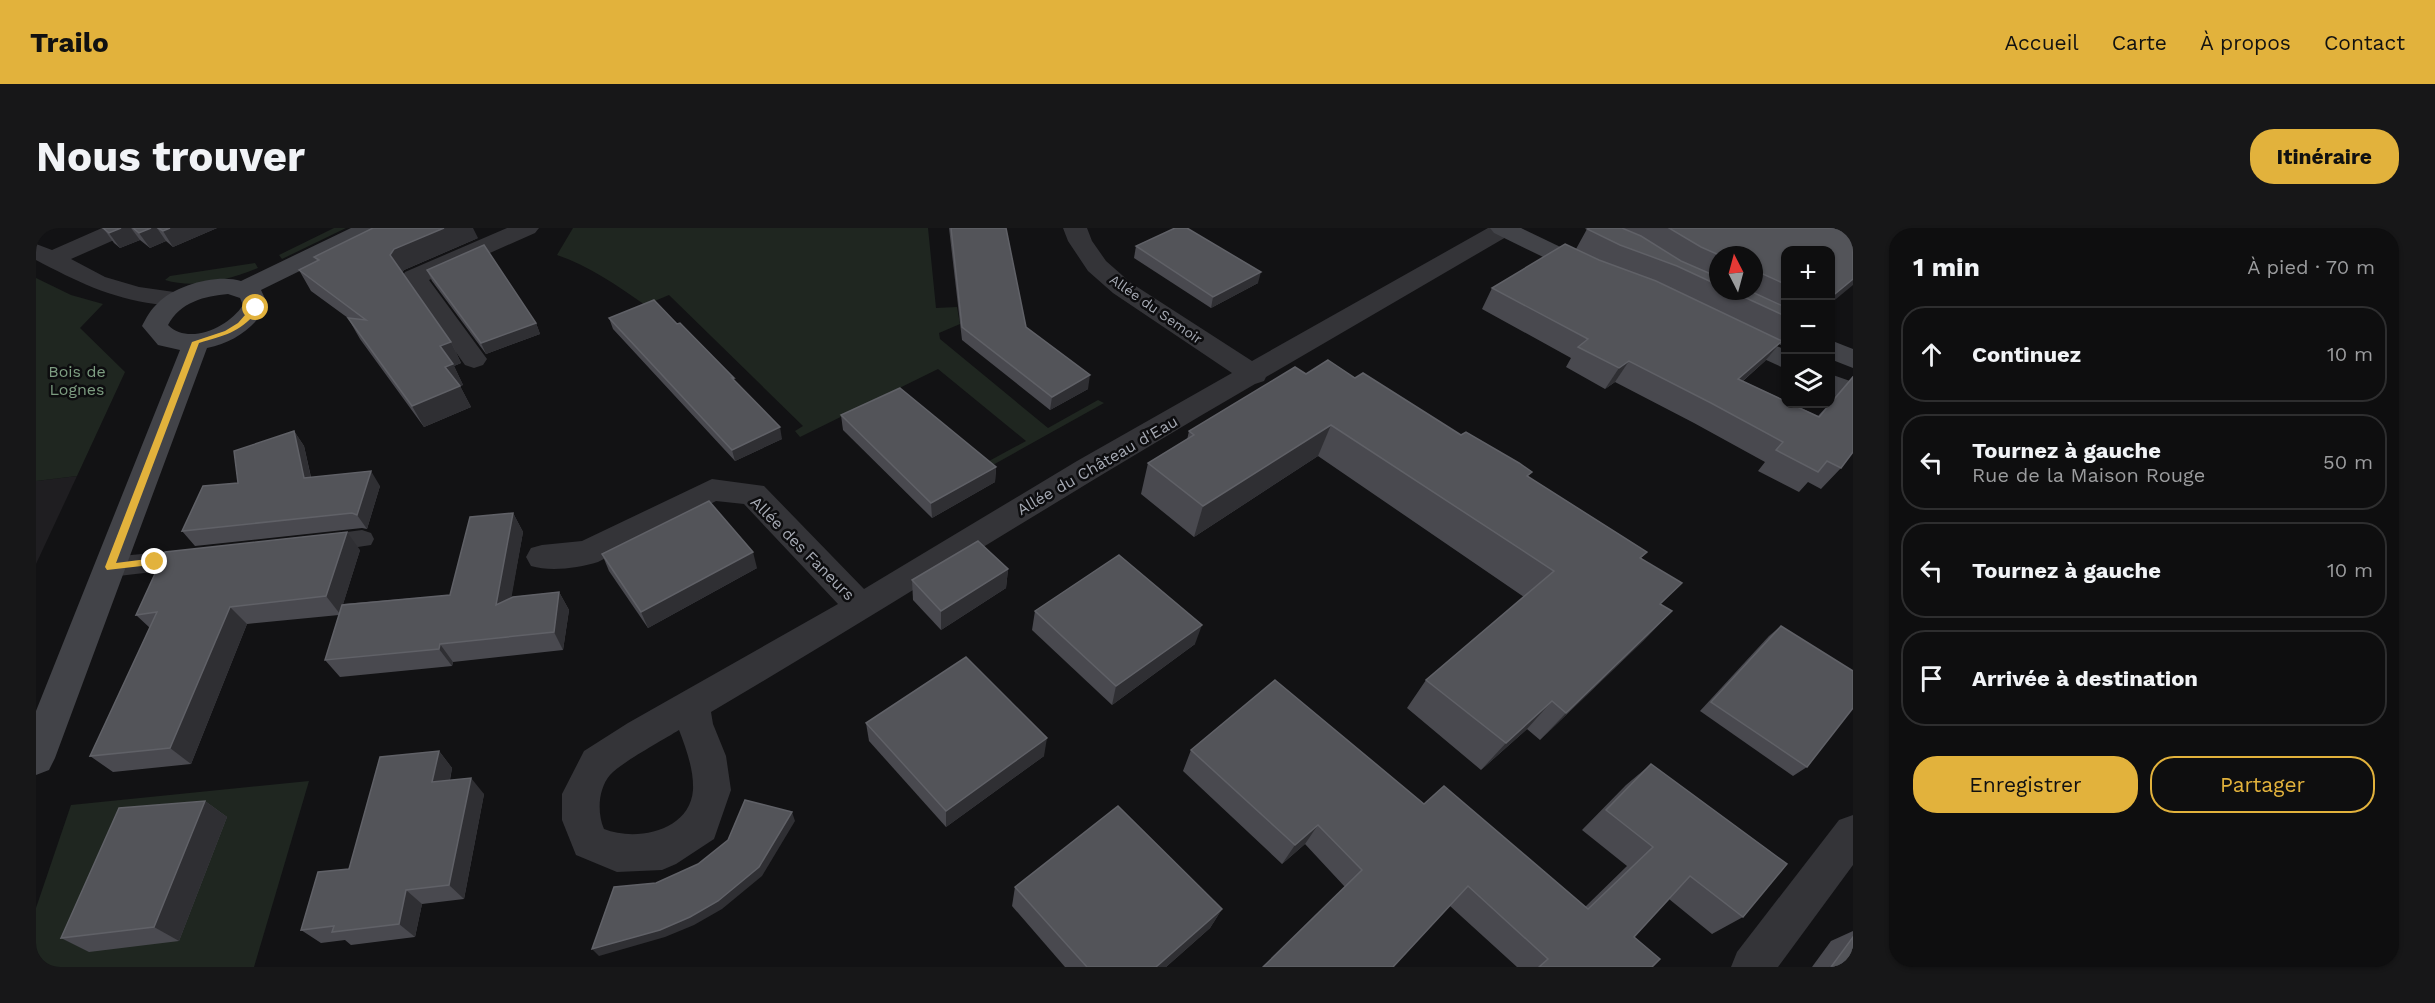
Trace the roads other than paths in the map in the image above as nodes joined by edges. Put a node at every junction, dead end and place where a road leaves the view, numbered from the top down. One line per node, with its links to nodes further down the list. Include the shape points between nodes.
1 (122, 228): 6 (street)
2 (369, 228): 8 (street)
3 (527, 228): 13 (street, via 414,277)
4 (1075, 228): 16 (street, Allée du Semoir, via 1097,266 1122,288)
5 (1504, 228): 7 (street); 16 (street, Allée du Château d'Eau)
6 (43, 255): 9 (street, via 96,282 137,294)
7 (1608, 278)
8 (245, 289): 9 (street, via 214,287); 11 (street, via 257,300 250,316 227,333)
9 (179, 299): 11 (street, via 163,312 155,326 166,339)
10 (1713, 326): 15 (street)
11 (196, 342): 23 (street)
12 (1835, 350): 14 (street)
13 (474, 359)
14 (1853, 359)
15 (1781, 360)
16 (1254, 375): 24 (street, Allée du Château d'Eau, via 1087,468)
17 (1835, 385): 18 (street)
18 (1853, 393)
19 (362, 539): 20 (lane)
20 (293, 547)
21 (213, 556): 23 (lane)
22 (542, 557): 24 (street, Allée des Faneurs, via 587,553 712,490 753,494)
23 (110, 567): 26 (street)
24 (861, 607): 25 (street, Allée du Château d'Eau)
25 (692, 705): 25 (street, Allée du Château d'Eau, via 712,790 700,826 662,851 617,853 590,842 581,820 581,794 597,763)
26 (36, 757)
27 (1853, 833): 28 (street)
28 (1752, 967)

